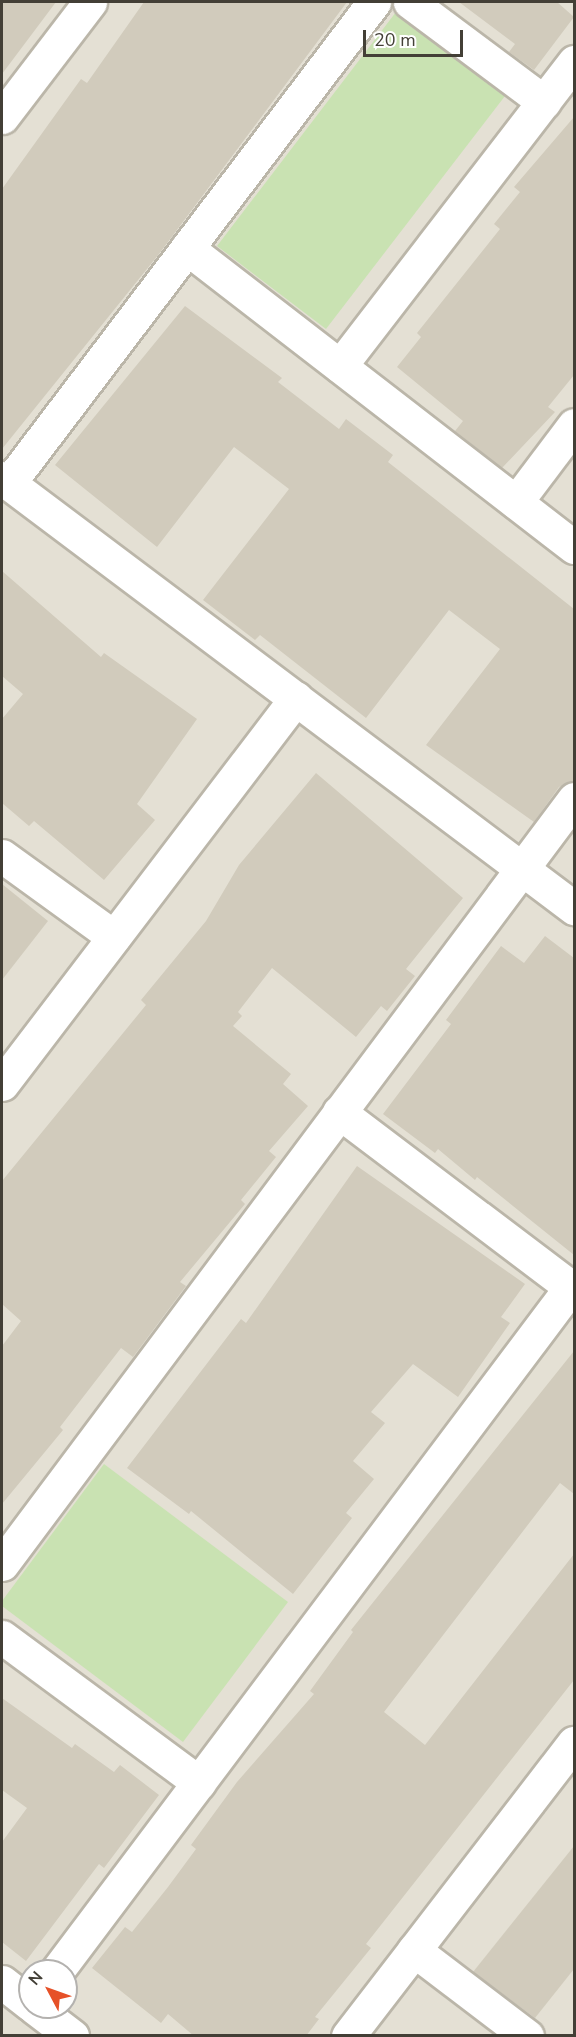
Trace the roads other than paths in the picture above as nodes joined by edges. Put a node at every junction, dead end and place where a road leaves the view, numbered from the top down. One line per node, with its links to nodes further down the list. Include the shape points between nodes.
1 (90, 2): 6 (street)
2 (374, 2): 7 (street)
3 (410, 2): 5 (street)
4 (574, 62): 5 (street)
5 (544, 102): 8 (street)
6 (2, 117)
7 (187, 248): 8 (street); 10 (street)
8 (340, 366): 11 (street)
9 (574, 425): 11 (street)
10 (5, 481): 13 (street)
11 (516, 502): 12 (street)
12 (574, 547)
13 (296, 698): 16 (street); 18 (street)
14 (574, 799): 16 (street)
15 (2, 856): 18 (street)
16 (521, 868): 17 (street); 20 (street)
17 (574, 908)
18 (114, 937): 19 (street)
19 (2, 1084)
20 (339, 1112): 21 (street); 22 (street)
21 (573, 1288): 25 (street)
22 (2, 1564)
23 (2, 1637): 25 (street)
24 (574, 1743): 26 (street)
25 (199, 1782): 27 (street)
26 (414, 1950): 32 (street); 33 (street)
27 (66, 1959)
28 (2, 1982): 29 (street)
29 (18, 1995)
30 (50, 2019): 31 (street)
31 (72, 2036)
32 (348, 2036)
33 (527, 2036)

